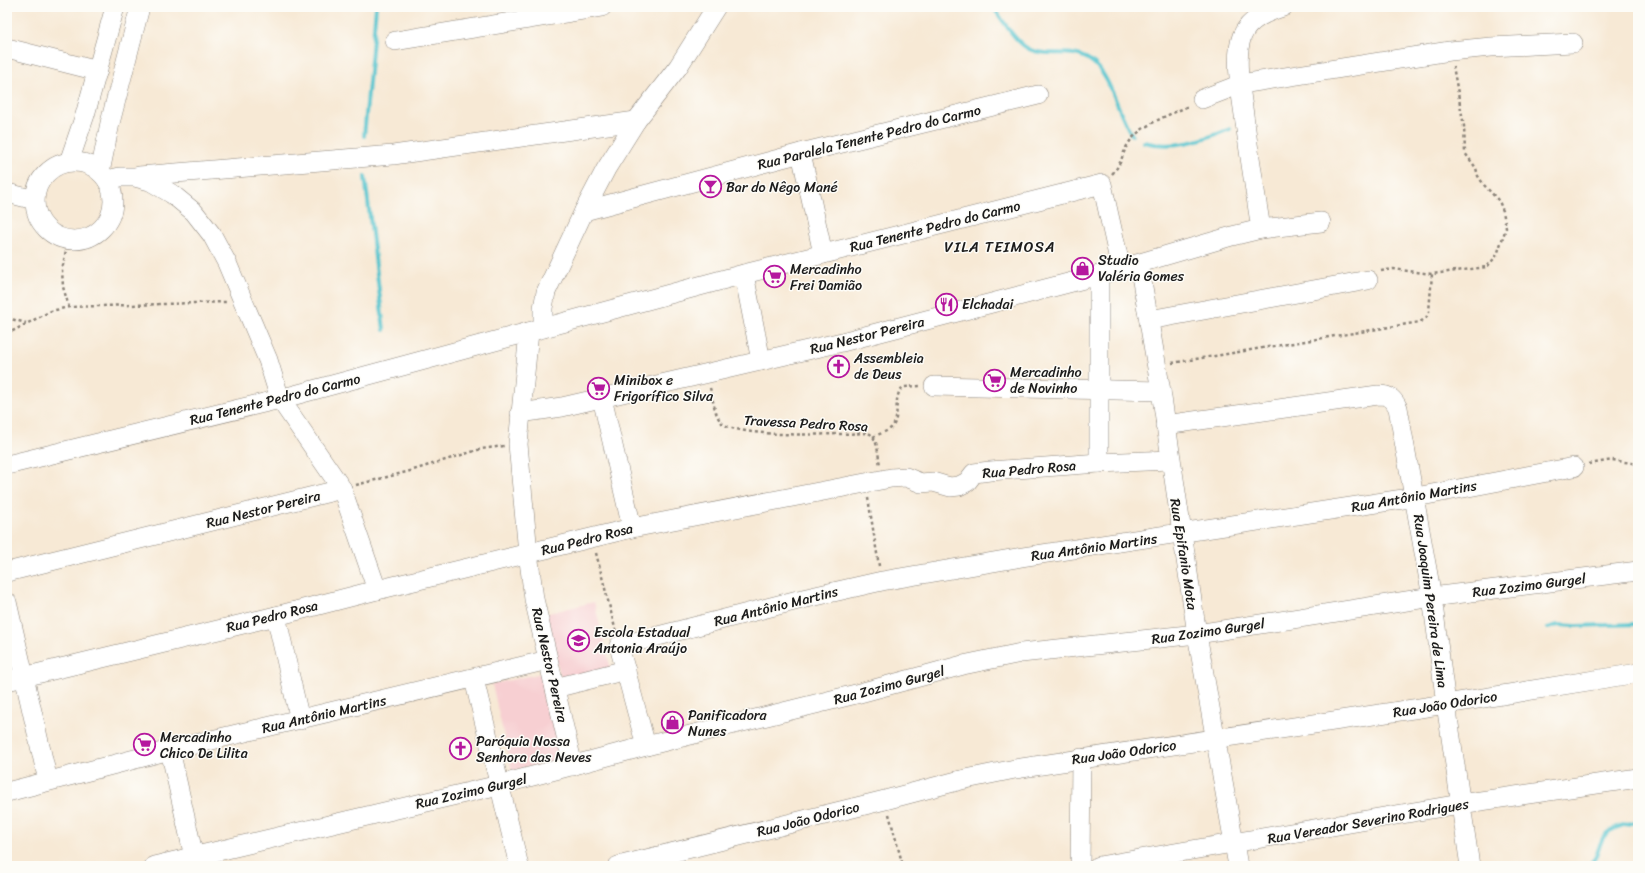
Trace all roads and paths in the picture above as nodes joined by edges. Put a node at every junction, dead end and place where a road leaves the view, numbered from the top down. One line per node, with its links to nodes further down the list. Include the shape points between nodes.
1 (115, 7): 10 (street)
2 (140, 7): 17 (street, via 115,102)
3 (602, 7): 6 (street)
4 (716, 7): 14 (street, via 678,67)
5 (1283, 7): 11 (street, via 1268,12 1250,23 1242,35 1239,46)
6 (395, 41)
7 (1572, 43): 9 (street)
8 (7, 48): 10 (street)
9 (1450, 51): 11 (street); 30 (path, via 1464,126 1465,153 1484,185 1499,201 1506,228 1497,255 1487,267)
10 (98, 71): 16 (street)
11 (1240, 84): 13 (street); 24 (street)
12 (1038, 95): 15 (street, Rua Paralela Tenente Pedro do Carmo)
13 (1202, 99): 19 (path, via 1142,128 1128,144 1120,166)
14 (636, 121): 18 (street, via 393,155); 22 (street)
15 (801, 154): 22 (street, Rua Paralela Tenente Pedro do Carmo); 26 (street)
16 (69, 162): 17 (street, via 91,166); 21 (street, via 58,165 41,179 36,189)
17 (104, 176): 18 (street); 25 (street, via 112,190 113,201 112,212 107,222 100,231 90,237)
18 (135, 177): 33 (street, via 150,181 172,194 194,212 212,235)
19 (1102, 184): 26 (street, Rua Tenente Pedro do Carmo); 28 (street)
20 (7, 193): 21 (street)
21 (35, 200): 25 (street, via 36,212 41,222 48,230)
22 (584, 211): 38 (street, via 546,292)
23 (1321, 222): 24 (street, Rua Nestor Pereira)
24 (1261, 229): 27 (street, Rua Nestor Pereira)
25 (68, 240): 34 (path, via 62,270 63,287)
26 (823, 254): 29 (street, Rua Tenente Pedro do Carmo)
27 (1139, 264): 28 (street, Rua Nestor Pereira); 36 (street, Rua Epifanio Mota)
28 (1121, 270): 31 (street, Rua Nestor Pereira)
29 (744, 274): 38 (street, Rua Tenente Pedro do Carmo); 40 (street)
30 (1432, 274): 32 (path, via 1382,270); 41 (path, via 1429,312 1420,322)
31 (1099, 275): 40 (street, Rua Nestor Pereira); 44 (street)
32 (1368, 280): 36 (street)
33 (243, 302): 34 (path); 47 (street, via 268,360)
34 (69, 307): 37 (path, via 51,311)
35 (7, 318): 37 (path)
36 (1149, 320): 41 (street, Rua Epifanio Mota)
37 (26, 323): 39 (path)
38 (536, 330): 47 (street, Rua Tenente Pedro do Carmo); 48 (street, Rua Nestor Pereira)
39 (7, 334)
40 (761, 361): 42 (street, Rua Nestor Pereira)
41 (1156, 366): 45 (street, Rua Epifanio Mota)
42 (706, 374): 46 (street, Rua Nestor Pereira); 50 (path, Travessa Pedro Rosa, via 718,418 728,426 770,433 811,436 868,433)
43 (934, 386): 44 (street); 50 (path, via 903,387 898,392 895,421 891,428)
44 (1100, 390): 45 (street); 53 (street)
45 (1160, 391): 49 (street, Rua Epifanio Mota)
46 (602, 398): 48 (street, Rua Nestor Pereira); 61 (street)
47 (280, 399): 55 (street, Rua Tenente Pedro do Carmo); 59 (street)
48 (520, 413): 51 (street, Rua Nestor Pereira)
49 (1165, 425): 52 (street, Rua Epifanio Mota); 60 (street, Rua Joaquim Pereira de Lima, via 1378,395 1390,397 1398,408)
50 (873, 437): 57 (path, Travessa Pedro Rosa)
51 (518, 444): 59 (path, via 481,449); 64 (street, Rua Nestor Pereira)
52 (1170, 460): 53 (street, Rua Pedro Rosa); 62 (street, Rua Epifanio Mota)
53 (1099, 463): 57 (street, Rua Pedro Rosa, via 974,473 967,482 954,487 932,482 921,483 906,477)
54 (1638, 464): 56 (path, via 1612,460)
55 (7, 465)
56 (1574, 467): 60 (street, Rua Antônio Martins)
57 (884, 480): 58 (street, Rua Pedro Rosa)
58 (865, 483): 61 (street, Rua Pedro Rosa); 67 (path)
59 (342, 489): 66 (street, Rua Nestor Pereira); 68 (street)
60 (1416, 497): 62 (street, Rua Antônio Martins); 69 (street, Rua Joaquim Pereira de Lima)
61 (632, 528): 63 (street, Rua Pedro Rosa)
62 (1181, 534): 67 (street, Rua Antônio Martins); 72 (street, Rua Epifanio Mota)
63 (592, 538): 64 (street, Rua Pedro Rosa); 73 (path)
64 (528, 554): 68 (street, Rua Pedro Rosa); 74 (street, Rua Nestor Pereira, via 534,599)
65 (1638, 571): 69 (street, Rua Zozimo Gurgel)
66 (7, 572)
67 (882, 581): 73 (street, Rua Antônio Martins)
68 (376, 590): 71 (street, Rua Pedro Rosa)
69 (1432, 597): 72 (street, Rua Zozimo Gurgel); 80 (street, Rua Joaquim Pereira de Lima)
70 (7, 602): 77 (street)
71 (276, 616): 77 (street, Rua Pedro Rosa); 81 (street)
72 (1197, 634): 82 (street, Rua Epifanio Mota); 83 (street, Rua Zozimo Gurgel, via 1057,648 970,663)
73 (619, 646): 75 (street)
74 (548, 660): 78 (street, Rua Antônio Martins); 79 (street, Rua Nestor Pereira)
75 (626, 670): 79 (street); 83 (street)
76 (1638, 673): 80 (street, Rua João Odorico)
77 (15, 679): 88 (street)
78 (474, 679): 81 (street, Rua Antônio Martins); 89 (street)
79 (555, 688): 86 (street, Rua Nestor Pereira)
80 (1446, 704): 82 (street, Rua João Odorico); 92 (street, Rua Joaquim Pereira de Lima)
81 (300, 720): 84 (street, Rua Antônio Martins)
82 (1215, 739): 85 (street, Rua João Odorico); 93 (street, Rua Epifanio Mota)
83 (646, 746): 86 (street, Rua Zozimo Gurgel)
84 (170, 750): 88 (street, Rua Antônio Martins); 94 (street)
85 (1081, 758): 91 (street, Rua João Odorico, via 961,780); 99 (street)
86 (574, 766): 89 (street, Rua Zozimo Gurgel)
87 (1638, 778): 92 (street, Rua Vereador Severino Rodrigues)
88 (48, 781): 90 (street, Rua Antônio Martins)
89 (499, 785): 94 (street, Rua Zozimo Gurgel); 96 (street)
90 (7, 792)
91 (886, 800): 97 (street, Rua João Odorico); 98 (path)
92 (1460, 804): 93 (street, Rua Vereador Severino Rodrigues); 102 (street, Rua Joaquim Pereira de Lima)
93 (1234, 843): 100 (street, Rua Vereador Severino Rodrigues); 101 (street, Rua Epifanio Mota)
94 (194, 861): 95 (street, Rua Zozimo Gurgel)
95 (154, 866)
96 (519, 866)
97 (618, 866)
98 (903, 866)
99 (1080, 866)
100 (1099, 866)
101 (1238, 866)
102 (1470, 866)

